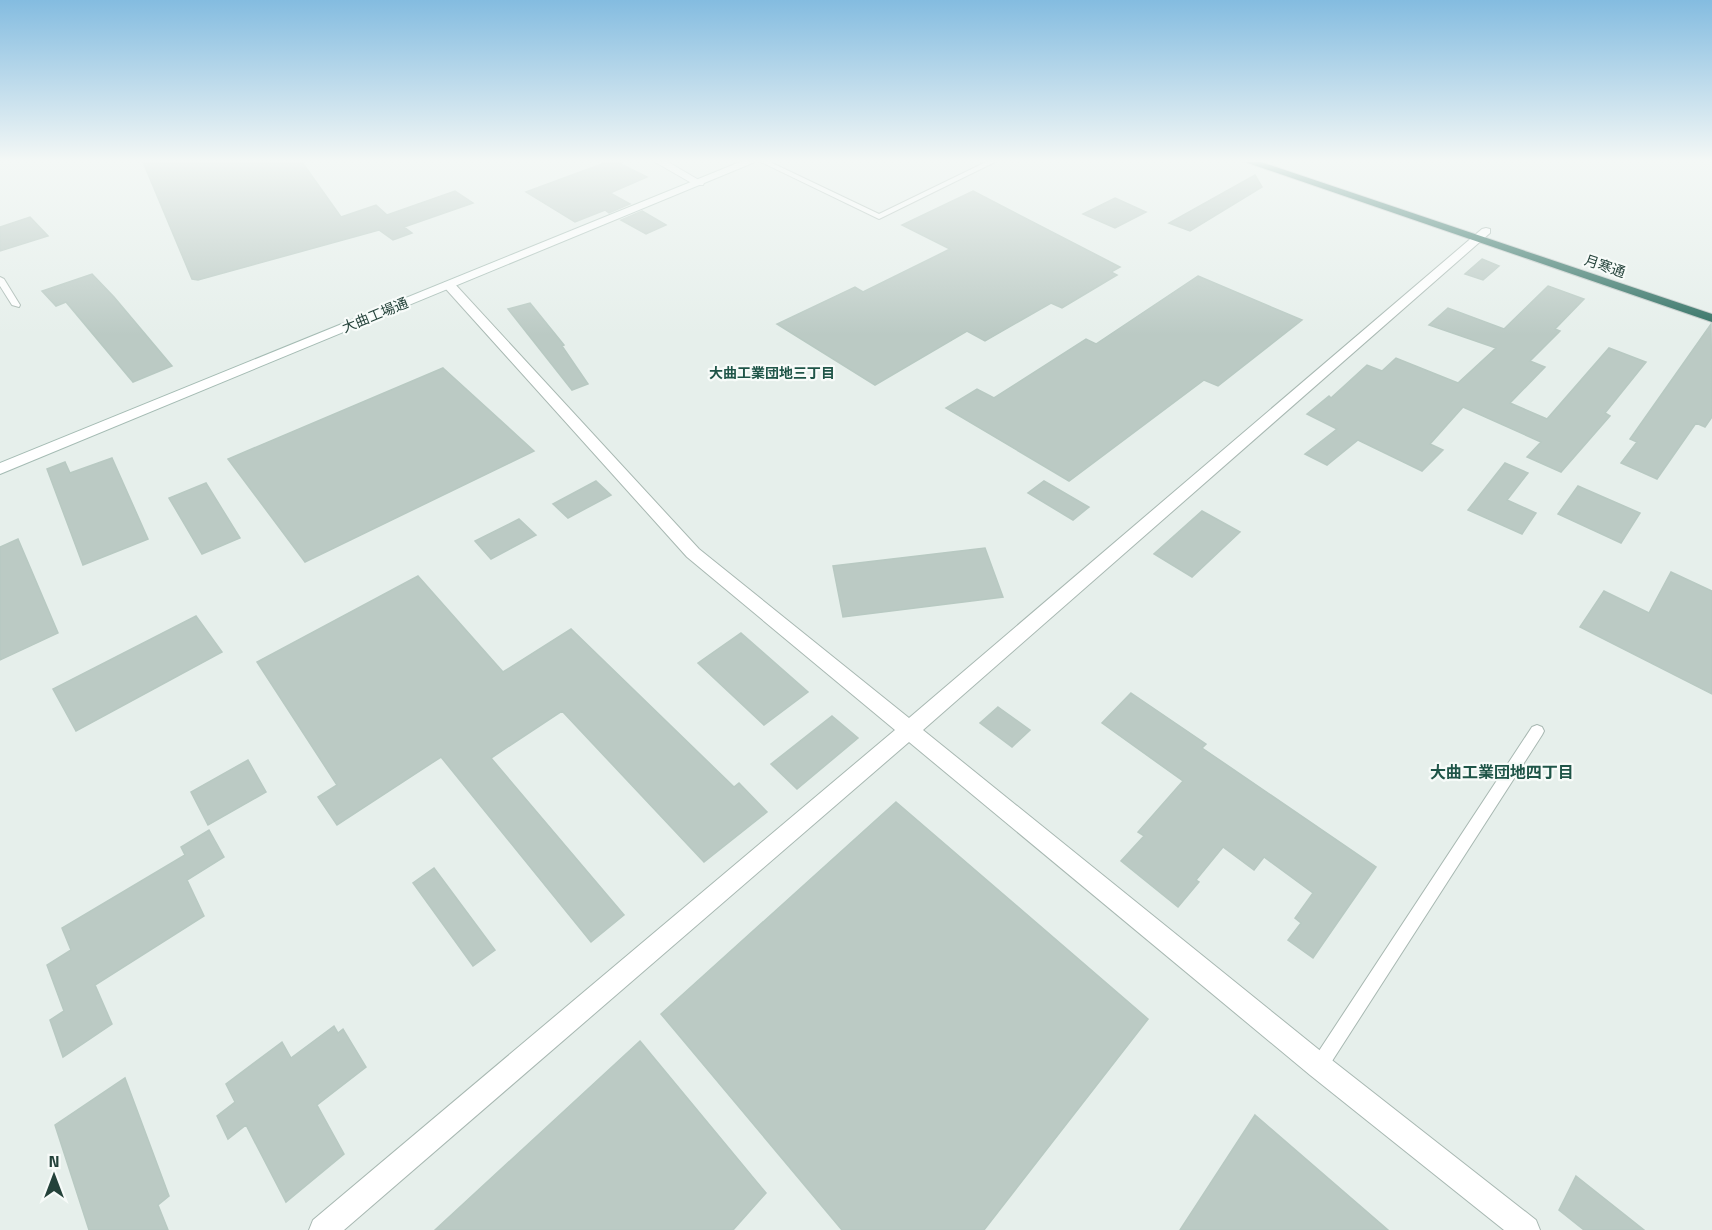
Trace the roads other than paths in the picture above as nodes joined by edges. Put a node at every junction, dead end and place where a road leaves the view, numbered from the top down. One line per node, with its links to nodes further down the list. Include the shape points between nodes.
1 (610, 219): 6 (street, 大曲工場通)
2 (1432, 219): 4 (highway, 月寒通)
3 (1438, 219): 4 (highway, 月寒通)
4 (1481, 235): 8 (highway, 月寒通); 9 (highway, 月寒通); 11 (street)
5 (0, 279): 7 (lane)
6 (449, 285): 10 (street, 大曲工場通); 11 (street, via 693,553)
7 (16, 305)
8 (1712, 307)
9 (1712, 318)
10 (0, 469)
11 (908, 731): 13 (street); 14 (street)
12 (1537, 731): 13 (lane)
13 (1319, 1066): 15 (street)
14 (323, 1230)
15 (1526, 1230)

